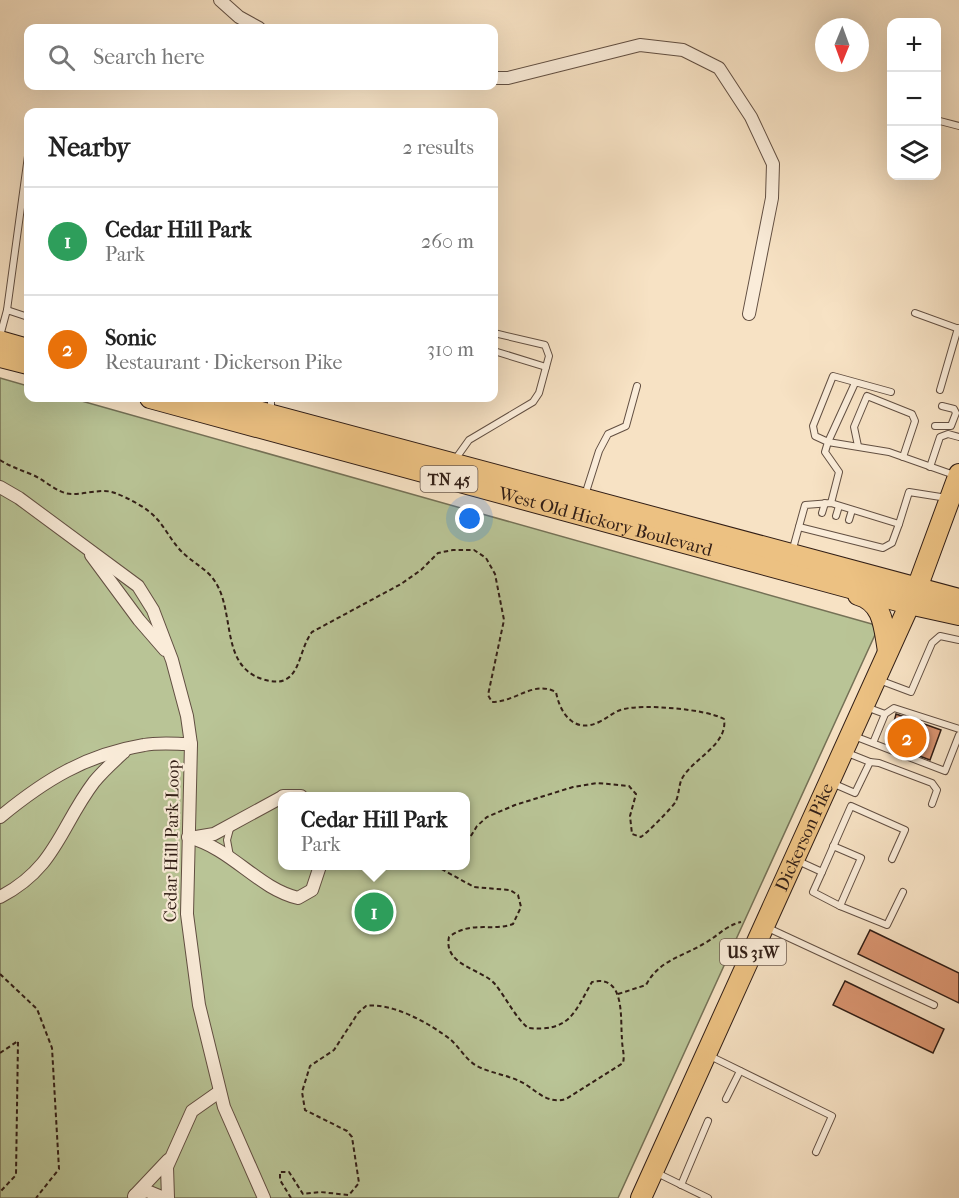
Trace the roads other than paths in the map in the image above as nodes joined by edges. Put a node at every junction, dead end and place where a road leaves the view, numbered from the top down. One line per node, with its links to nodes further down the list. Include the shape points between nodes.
1 (220, 0): 2 (street)
2 (252, 24)
3 (498, 78): 9 (street, via 640,45 683,50 719,68 751,117 773,164 772,198)
4 (941, 121): 5 (lane)
5 (959, 126)
6 (24, 185): 7 (lane)
7 (7, 310): 10 (lane); 13 (lane)
8 (915, 313): 11 (lane)
9 (749, 314)
10 (24, 316)
11 (958, 328): 22 (lane)
12 (498, 334): 19 (lane, via 545,345 549,356)
13 (0, 336)
14 (0, 342): 15 (main road)
15 (24, 348)
16 (498, 352): 19 (lane)
17 (0, 357): 18 (main road)
18 (24, 363)
19 (546, 367): 40 (lane, via 533,402 469,440)
20 (855, 383): 23 (lane); 34 (lane); 34 (lane, via 833,376 813,426 815,436)
21 (637, 386): 44 (lane, via 626,426 608,434)
22 (940, 390)
23 (891, 392)
24 (167, 402): 40 (main road, West Old Hickory Boulevard / TN 45)
25 (240, 402): 26 (main road, West Old Hickory Boulevard / TN 45)
26 (271, 406): 40 (main road, West Old Hickory Boulevard / TN 45)
27 (942, 406): 30 (lane, via 954,409 955,420 951,426)
28 (915, 421): 29 (lane); 32 (lane); 36 (lane, via 912,414 867,396 854,428)
29 (923, 423)
30 (935, 426)
31 (959, 437): 37 (lane, via 940,438)
32 (910, 438): 33 (lane); 38 (lane)
33 (917, 440)
34 (828, 442): 36 (lane); 45 (lane, via 825,452 839,472)
35 (928, 444): 37 (lane)
36 (858, 446): 38 (lane)
37 (937, 447): 39 (lane)
38 (903, 457): 39 (lane)
39 (930, 467): 41 (lane)
40 (448, 470): 44 (main road, West Old Hickory Boulevard / TN 45); 58 (main road, West Old Hickory Boulevard / TN 45)
41 (959, 475): 43 (main road, Dickerson Pike / US 31W)
42 (0, 487): 57 (street, Cedar Hill Park Loop)
43 (951, 498): 54 (lane, via 909,492); 59 (main road, Dickerson Pike / US 31W)
44 (584, 499): 58 (main road, West Old Hickory Boulevard / TN 45)
45 (828, 503): 46 (lane); 48 (lane); 55 (lane, via 805,505)
46 (839, 506): 47 (lane); 50 (lane)
47 (852, 510): 49 (lane); 52 (lane)
48 (822, 513)
49 (865, 513): 51 (lane); 53 (lane)
50 (836, 516)
51 (877, 517): 54 (lane); 56 (lane)
52 (849, 520)
53 (862, 523)
54 (899, 524): 55 (lane, via 890,546 883,548)
55 (799, 527): 58 (lane)
56 (874, 527)
57 (76, 538): 64 (street, Cedar Hill Park Loop, via 138,620); 64 (street, Cedar Hill Park Loop, via 146,596)
58 (793, 564): 59 (main road, West Old Hickory Boulevard / TN 45); 63 (main road, via 802,580 870,598 882,618)
59 (913, 596): 60 (main road, West Old Hickory Boulevard / TN 45); 61 (main road, West Old Hickory Boulevard / TN 45); 63 (main road, Dickerson Pike / US 31W)
60 (959, 599)
61 (959, 615)
62 (959, 640): 65 (lane, via 940,636 932,643 911,692)
63 (888, 651): 65 (main road, Dickerson Pike / US 31W)
64 (170, 655): 72 (street, Cedar Hill Park Loop)
65 (876, 678): 66 (main road, Dickerson Pike / US 31W)
66 (864, 705): 67 (lane); 70 (main road, Dickerson Pike / US 31W)
67 (885, 714): 68 (lane, via 894,708); 71 (lane)
68 (959, 729)
69 (959, 735): 71 (lane, via 945,771)
70 (847, 743): 71 (lane); 74 (lane); 75 (main road, Dickerson Pike / US 31W)
71 (873, 743)
72 (191, 744): 73 (street, via 145,744); 80 (street, Cedar Hill Park Loop)
73 (127, 749): 78 (street, via 58,773); 88 (street, via 94,782 38,871)
74 (870, 762): 75 (lane, via 855,793); 77 (lane, via 932,783 937,790)
75 (829, 782): 84 (main road, Dickerson Pike / US 31W)
76 (278, 799): 79 (street)
77 (932, 804)
78 (0, 817)
79 (232, 822): 80 (street, via 214,834); 82 (lane, via 227,840)
80 (189, 837): 82 (street, via 217,847); 94 (street, Cedar Hill Park Loop, via 186,888 190,947 202,1024)
81 (833, 846): 83 (lane, via 851,806 905,830); 86 (lane); 89 (lane, via 861,858)
82 (231, 857): 85 (street, via 282,894 298,898 312,890)
83 (892, 859)
84 (794, 860): 86 (lane); 90 (main road, Dickerson Pike / US 31W)
85 (320, 870)
86 (822, 872): 89 (lane, via 813,892)
87 (903, 892): 89 (lane, via 887,925)
88 (0, 897)
89 (840, 906)
90 (764, 927): 91 (lane); 92 (main road, Dickerson Pike / US 31W)
91 (934, 1005)
92 (706, 1054): 93 (lane); 99 (main road, Dickerson Pike / US 31W)
93 (740, 1071): 95 (lane); 97 (lane, via 832,1116)
94 (219, 1092): 98 (street, via 192,1111); 103 (street, Cedar Hill Park Loop, via 232,1131)
95 (726, 1099)
96 (708, 1121): 100 (lane)
97 (816, 1152)
98 (170, 1157): 101 (street); 102 (street)
99 (653, 1172): 100 (lane); 104 (main road, Dickerson Pike / US 31W)
100 (681, 1185): 105 (lane)
101 (133, 1197): 102 (street, via 147,1191)
102 (166, 1198)
103 (264, 1198)
104 (642, 1198)
105 (708, 1198)

